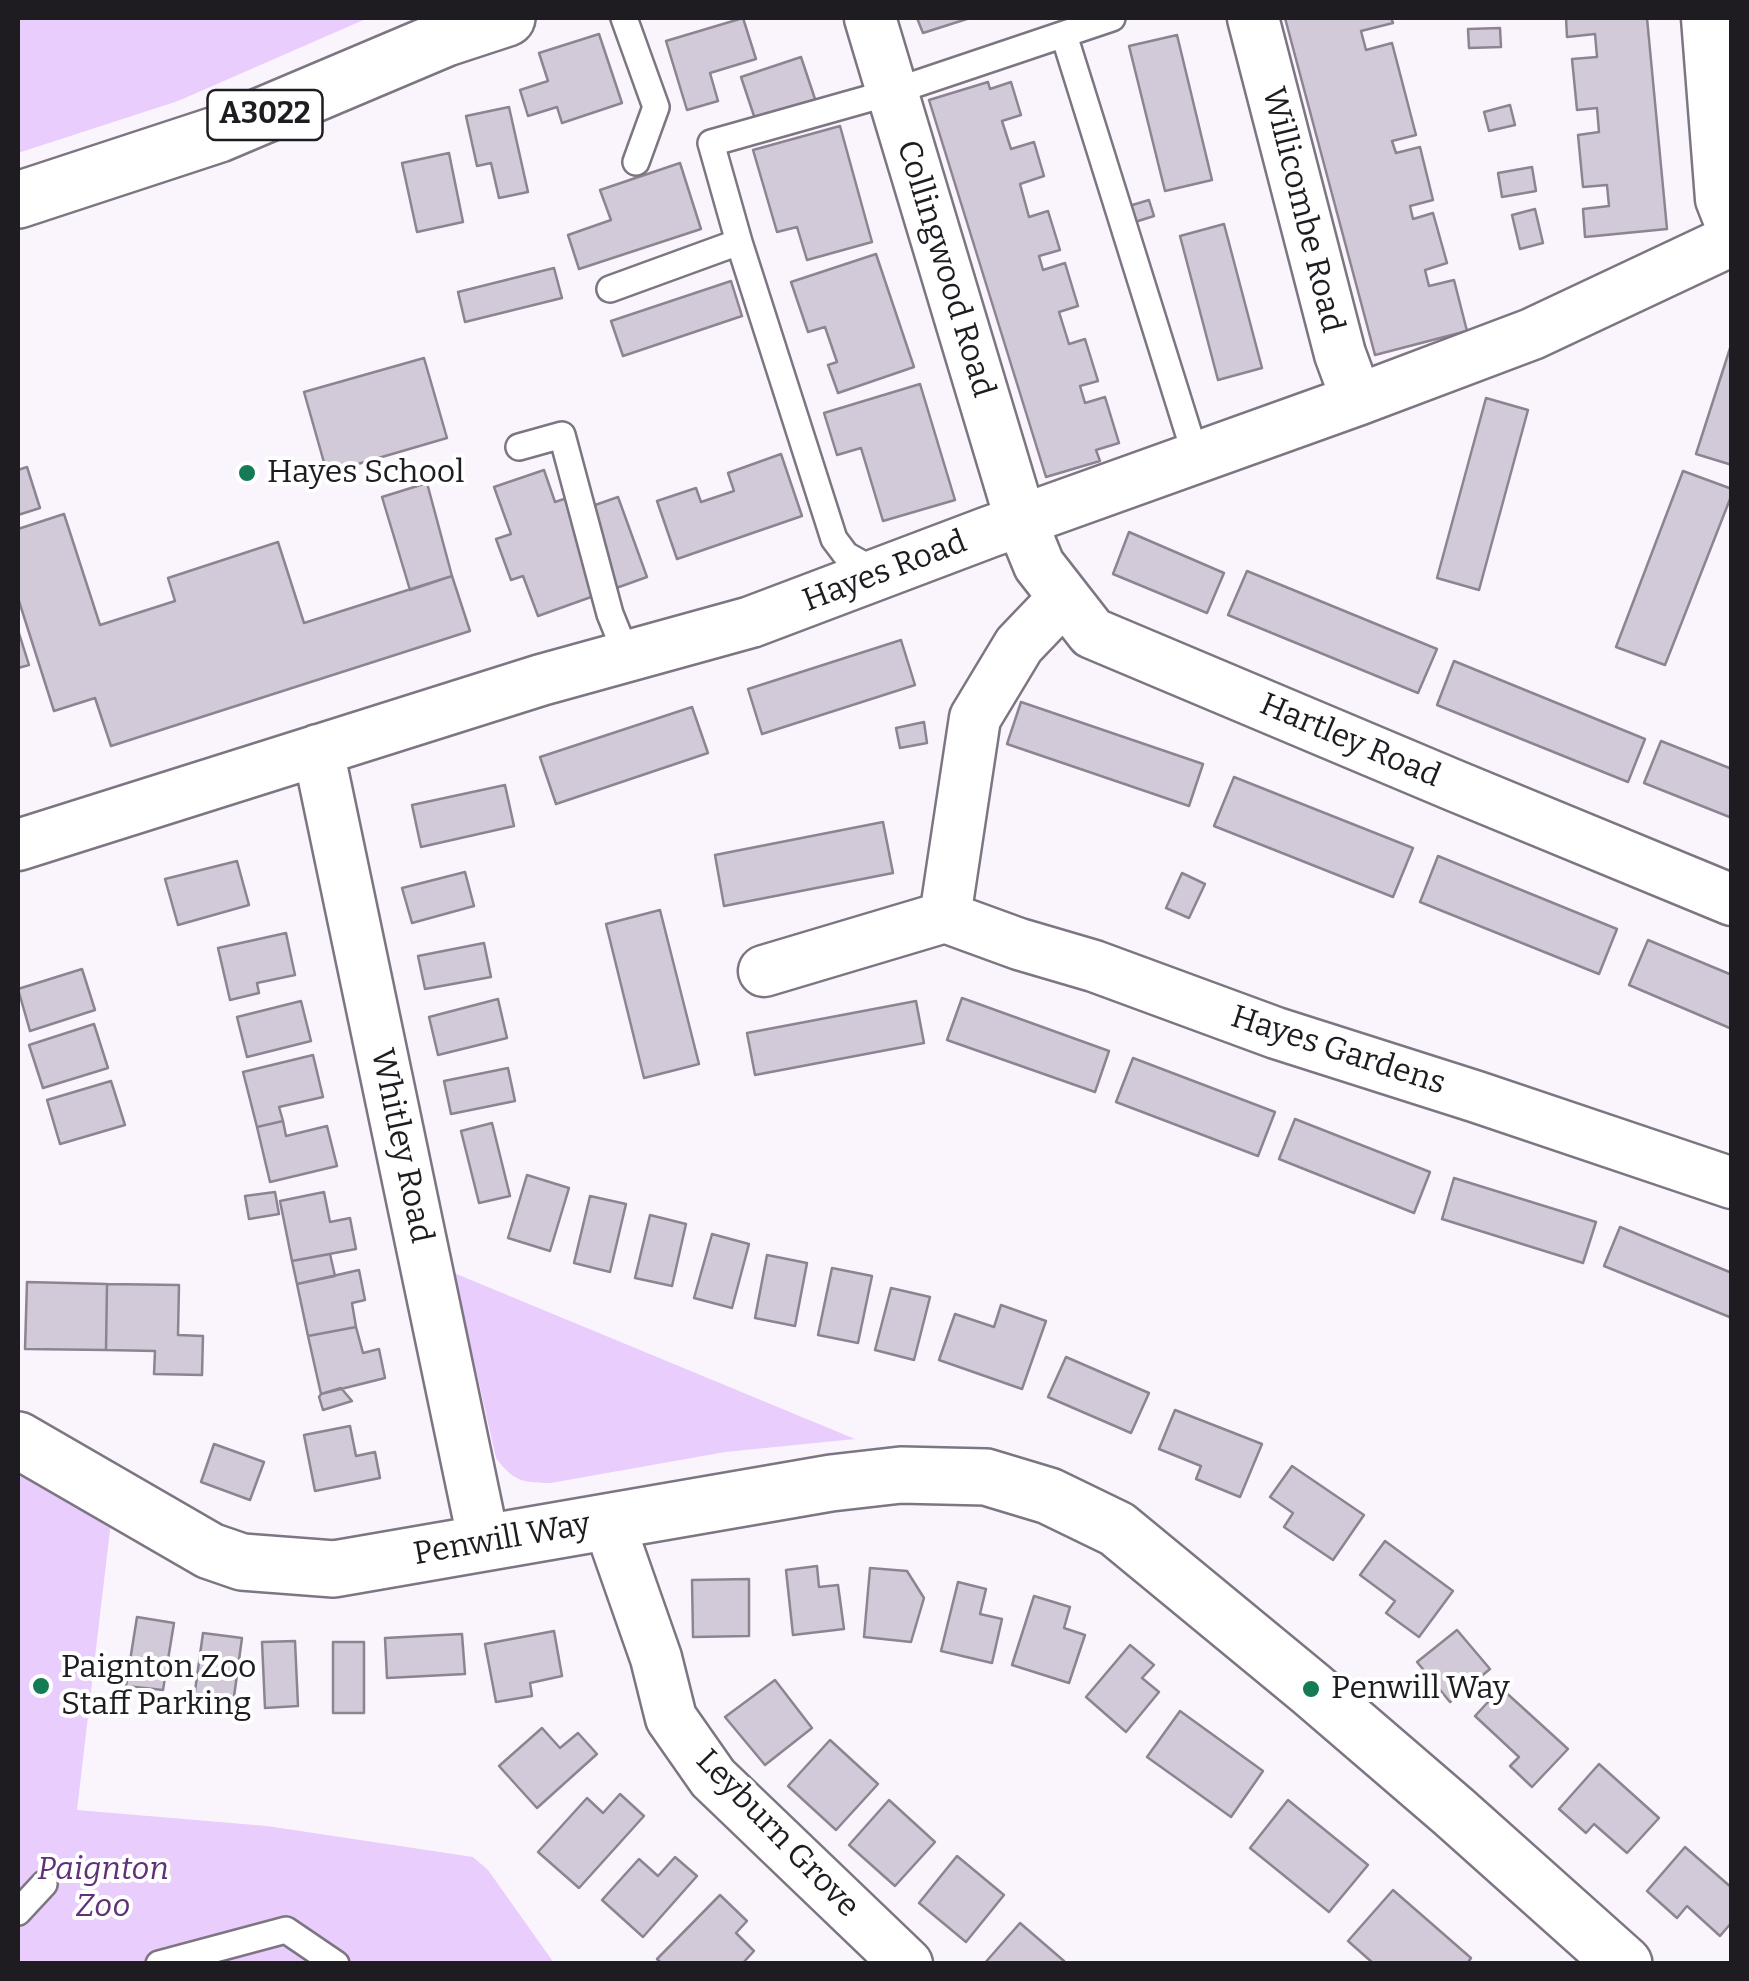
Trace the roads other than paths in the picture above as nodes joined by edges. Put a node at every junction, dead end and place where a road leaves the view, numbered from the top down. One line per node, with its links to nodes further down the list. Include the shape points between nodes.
1 (508, 18): 10 (street, A3022, via 219,134)
2 (624, 18): 9 (lane, via 656,108)
3 (870, 18): 8 (street, Collingwood Road)
4 (1112, 18): 7 (lane)
5 (1253, 18): 15 (street, Willicombe Road)
6 (1708, 18): 11 (street, via 1720,199)
7 (1064, 35): 8 (lane); 17 (lane)
8 (892, 92): 13 (lane, via 711,143); 18 (street, Collingwood Road)
9 (636, 162)
10 (18, 200)
11 (1732, 228)
12 (1732, 240): 15 (street, Hayes Road, via 1532,334)
13 (739, 242): 14 (lane); 19 (lane, via 834,539 846,555)
14 (610, 289)
15 (1357, 400): 17 (street, Hayes Road)
16 (519, 448): 21 (lane, via 562,435)
17 (1196, 457): 18 (street, Hayes Road)
18 (1021, 521): 19 (street, Hayes Road); 20 (street, Hartley Road, via 1039,565)
19 (880, 574): 21 (street, Hayes Road, via 751,622)
20 (1064, 598): 24 (street, Hartley Road, via 1092,633); 25 (street, via 1019,644 975,718)
21 (627, 656): 22 (street, Hayes Road)
22 (318, 750): 23 (street, Hayes Road); 30 (street, Whitley Road)
23 (18, 846)
24 (1732, 900)
25 (945, 917): 26 (street); 27 (street, Hayes Gardens)
26 (764, 971)
27 (1732, 1183)
28 (18, 1440): 30 (street, Penwill Way, via 210,1551 242,1562 334,1569)
29 (608, 1521): 30 (street, Penwill Way); 35 (street, Leyburn Grove, via 671,1718 713,1778); 36 (street, Penwill Way, via 901,1475 986,1477 1050,1496 1116,1529 1368,1738)
30 (484, 1543)
31 (44, 1884): 32 (lane)
32 (18, 1912)
33 (159, 1964): 34 (lane, via 286,1930)
34 (336, 1964)
35 (907, 1964)
36 (1624, 1964)

